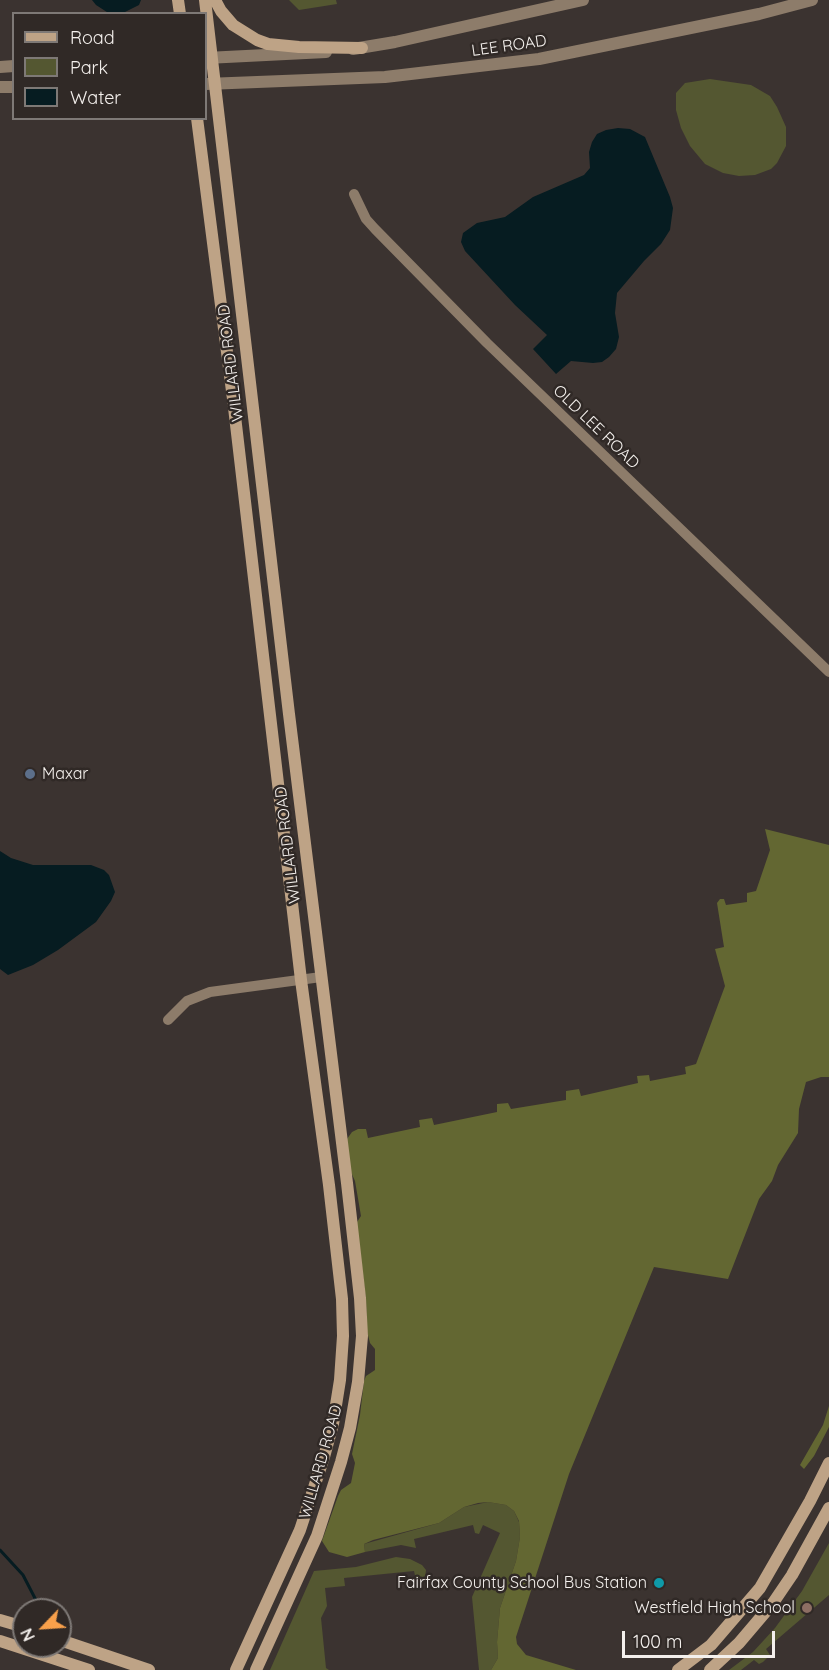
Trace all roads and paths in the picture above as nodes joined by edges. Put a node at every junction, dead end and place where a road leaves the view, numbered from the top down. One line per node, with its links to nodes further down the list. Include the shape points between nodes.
1 (215, 0): 5 (main road, via 233,25 257,40 290,47)
2 (581, 0): 5 (street, LEE ROAD)
3 (812, 0): 7 (street, LEE ROAD, via 539,59 384,77)
4 (207, 29): 6 (main road, WILLARD ROAD)
5 (362, 48): 6 (street, LEE ROAD)
6 (209, 58): 7 (main road, WILLARD ROAD)
7 (210, 84): 11 (main road, WILLARD ROAD)
8 (197, 120): 12 (main road, WILLARD ROAD)
9 (354, 194): 10 (street, OLD LEE ROAD, via 366,219 481,337)
10 (829, 672)
11 (321, 978): 12 (street); 21 (main road, WILLARD ROAD, via 360,1298 358,1382 341,1462 317,1536)
12 (301, 980): 13 (street, via 210,992 187,1001); 20 (main road, WILLARD ROAD, via 342,1299 340,1380 333,1424 300,1530)
13 (168, 1020)
14 (829, 1463): 22 (main road, via 760,1588 711,1645)
15 (829, 1508): 23 (main road, via 773,1603)
16 (0, 1641): 18 (main road)
17 (72, 1644): 19 (main road)
18 (89, 1670)
19 (149, 1670)
20 (236, 1670)
21 (256, 1670)
22 (678, 1670)
23 (710, 1670)

